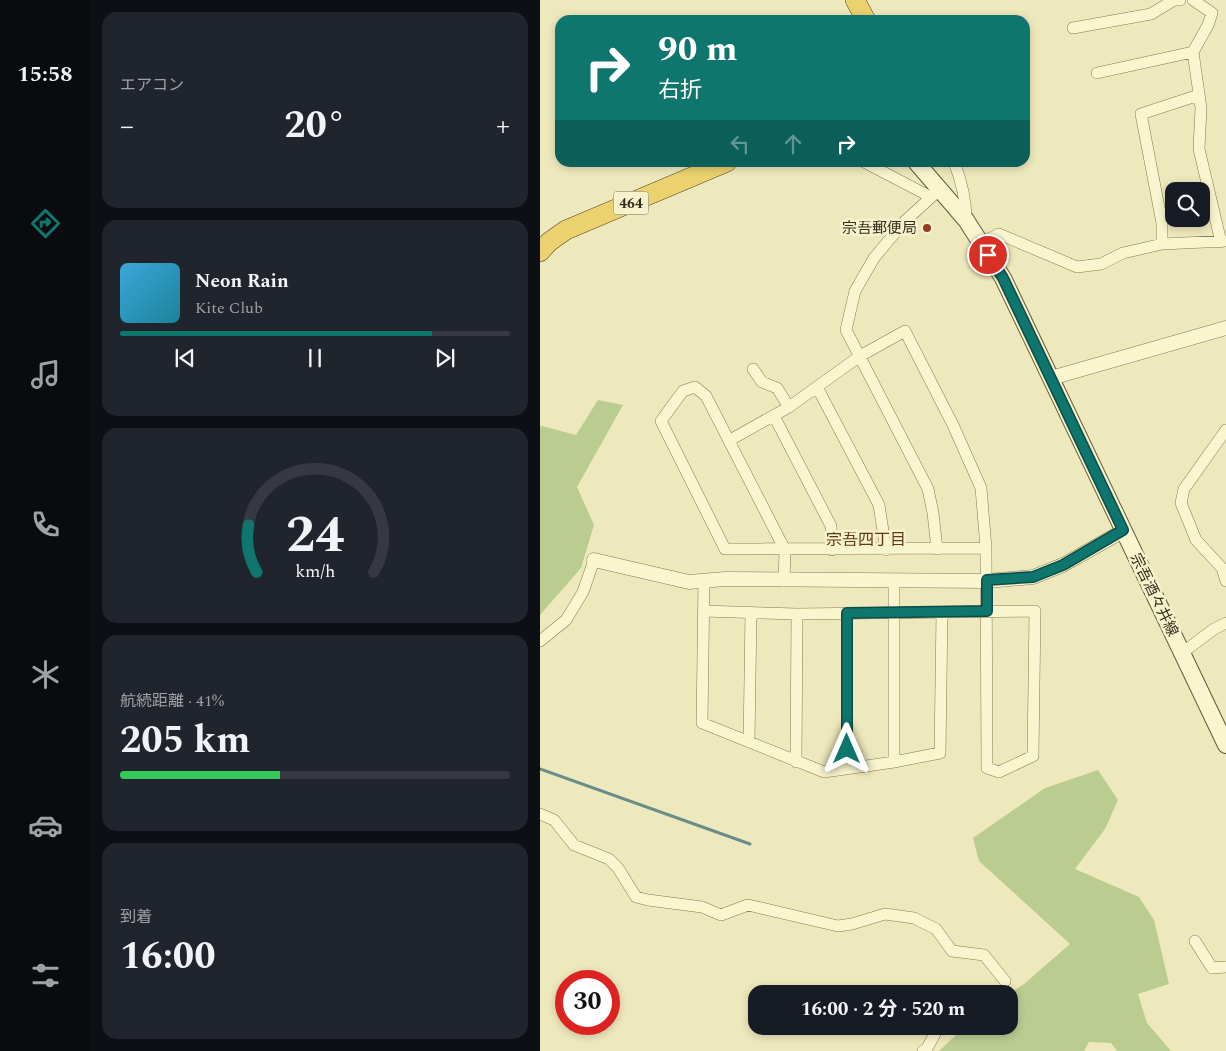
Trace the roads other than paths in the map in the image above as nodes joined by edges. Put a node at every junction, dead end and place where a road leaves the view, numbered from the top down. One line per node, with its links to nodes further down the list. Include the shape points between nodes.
1 (855, 0): 4 (highway)
2 (1180, 0): 5 (street, via 1174,0 1151,14)
3 (1193, 0): 6 (street, via 1212,13)
4 (863, 15)
5 (1073, 28)
6 (1193, 52): 7 (street); 8 (street)
7 (1097, 73)
8 (1199, 94): 15 (street, via 1199,149); 17 (street, via 1141,114 1162,222)
9 (715, 167): 18 (highway, 464, via 566,230)
10 (875, 167): 13 (street)
11 (919, 167): 13 (main road, 宗吾酒々井線)
12 (956, 167): 14 (street, via 966,200)
13 (935, 194): 14 (main road, 宗吾酒々井線); 20 (street, via 904,222 874,258 855,291 846,330)
14 (966, 220): 16 (main road, 宗吾酒々井線)
15 (1224, 242): 17 (street)
16 (981, 243): 17 (street, via 999,234 1077,267 1101,264 1123,253); 22 (main road, 宗吾酒々井線, via 1003,278)
17 (1162, 244)
18 (540, 252)
19 (1226, 328): 22 (street)
20 (860, 356): 23 (street); 29 (street, via 906,331 981,488); 30 (street, via 928,489)
21 (753, 369): 24 (street, via 762,382 777,388)
22 (1051, 378): 28 (main road, 宗吾酒々井線)
23 (817, 387): 24 (street); 33 (street, via 879,505)
24 (789, 407): 25 (street)
25 (774, 416): 27 (street); 32 (street, via 831,526)
26 (1226, 430): 36 (street, via 1184,489 1181,503 1196,540 1222,568)
27 (730, 440): 31 (street); 31 (street, via 706,396 694,388 682,391 661,421 726,549)
28 (1123, 530): 35 (street, via 1063,565 1033,577); 49 (main road, 宗吾酒々井線)
29 (986, 548): 30 (street); 35 (street)
30 (937, 549): 33 (street)
31 (785, 550): 32 (street); 37 (street)
32 (832, 550): 33 (street)
33 (886, 550)
34 (594, 560): 39 (street, via 689,582); 48 (street, via 583,592 566,620)
35 (987, 580): 38 (street); 41 (street)
36 (1226, 580)
37 (784, 581): 38 (street); 39 (street, via 725,579)
38 (894, 581): 45 (street)
39 (704, 582): 40 (street)
40 (703, 611): 43 (street); 50 (street, via 702,723)
41 (987, 611): 41 (street, via 1035,611 1033,756 999,772 987,768); 42 (street)
42 (942, 612): 45 (street); 53 (street, via 940,753)
43 (751, 613): 46 (street); 50 (street)
44 (847, 613): 45 (street); 46 (street); 54 (street)
45 (894, 613): 53 (street)
46 (797, 614): 52 (street)
47 (1226, 624): 49 (street)
48 (540, 641)
49 (1182, 653): 51 (main road, 宗吾酒々井線)
50 (749, 742): 52 (street)
51 (1226, 745)
52 (796, 762): 54 (street, via 824,772)
53 (894, 762): 54 (street)
54 (847, 768)
55 (540, 814): 58 (street, via 554,820 574,845 608,859 618,868 636,897 702,907 720,915 748,906 838,926 885,914 914,918 936,929 952,951 984,955)
56 (1195, 940): 57 (street, via 1212,968)
57 (1226, 967)
58 (1005, 981)
59 (934, 1035): 60 (street)
60 (923, 1051)

